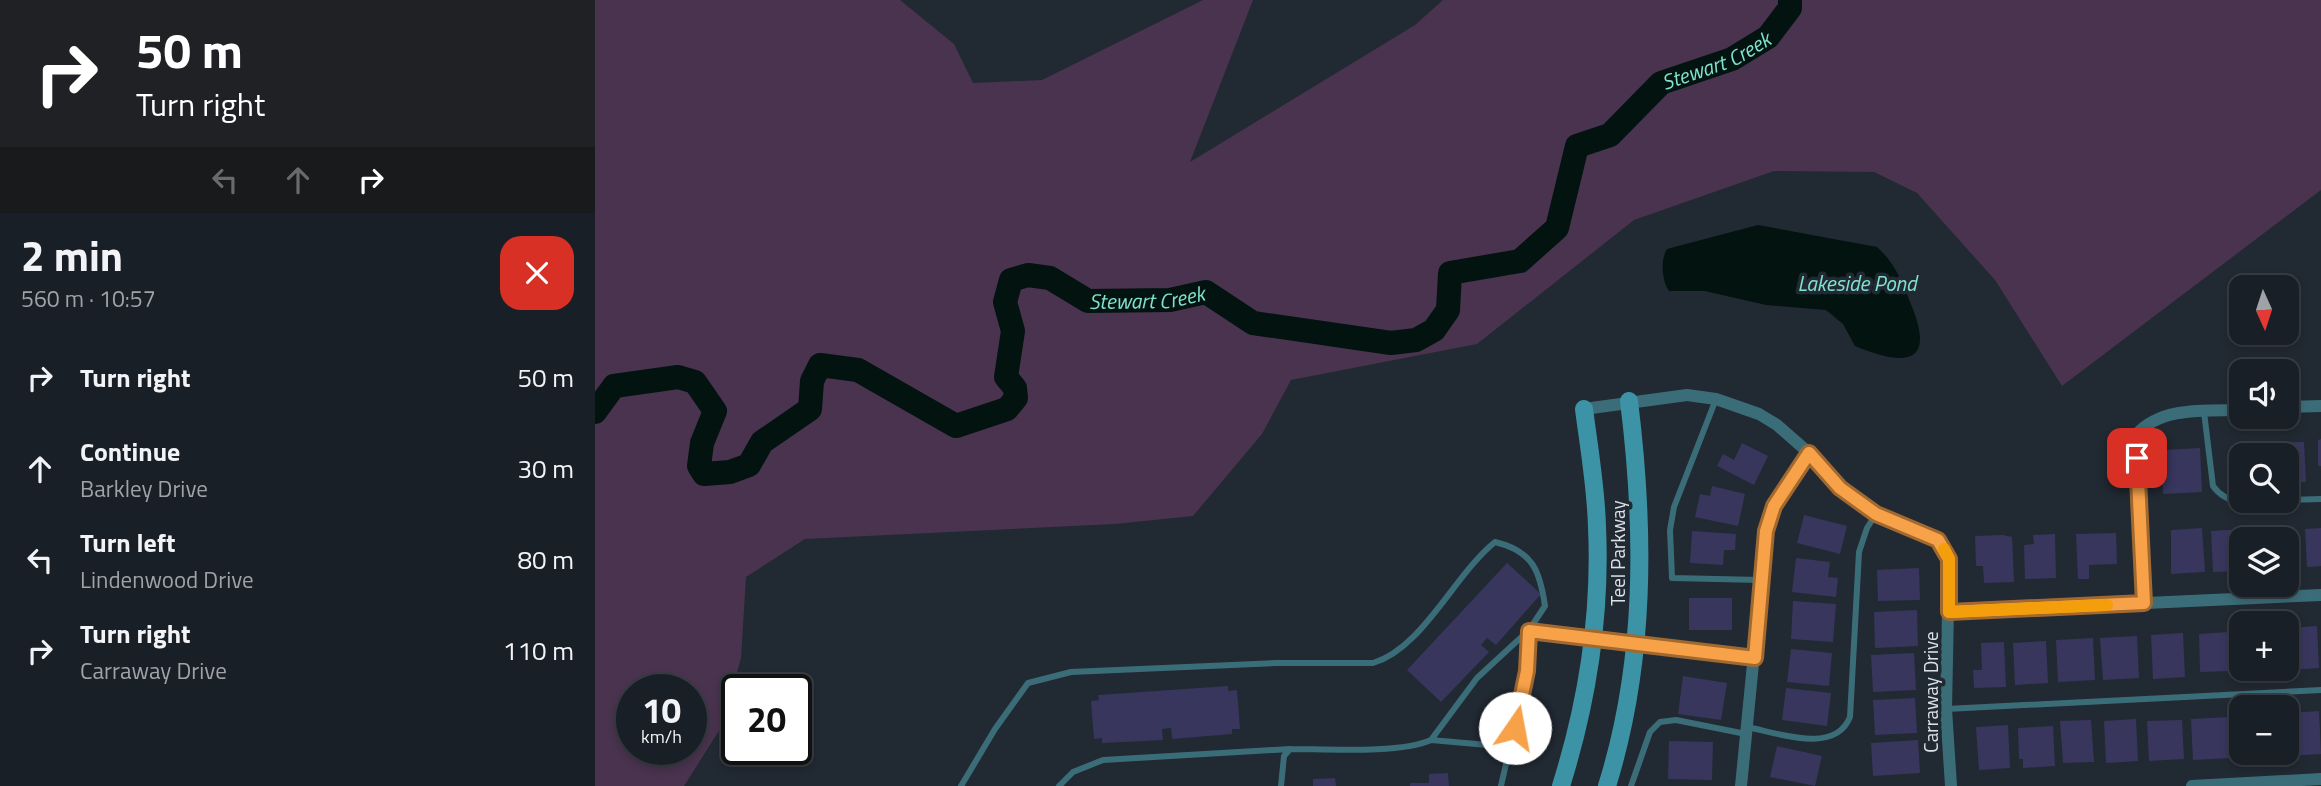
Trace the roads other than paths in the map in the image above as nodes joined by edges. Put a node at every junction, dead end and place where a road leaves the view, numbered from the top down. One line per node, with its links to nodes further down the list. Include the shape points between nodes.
1 (1716, 399): 2 (street, Carraway Drive, via 1687,395); 8 (street, Carraway Drive, via 1768,419); 13 (lane, via 1674,506 1672,578)
2 (1629, 401): 5 (street, Carraway Drive); 19 (street, Teel Parkway, via 1640,544)
3 (2321, 406): 4 (street)
4 (2299, 407)
5 (1584, 409): 18 (street, Teel Parkway, via 1597,527)
6 (2229, 411): 7 (street)
7 (2204, 412): 10 (lane, via 2213,486); 15 (street, via 2166,415 2146,424 2136,435)
8 (1809, 453): 12 (street, Carraway Drive, via 1840,488); 13 (street, via 1774,506 1766,531)
9 (2321, 499): 11 (lane)
10 (2229, 500)
11 (2299, 500)
12 (1876, 514): 16 (street, Carraway Drive, via 1938,540 1949,559); 23 (lane, via 1859,552 1850,716 1845,727 1839,734 1815,738)
13 (1763, 580): 20 (street)
14 (2321, 595): 15 (street)
15 (2144, 603): 16 (street)
16 (1949, 612): 22 (street, Carraway Drive)
17 (1529, 631): 18 (lane); 24 (lane, via 1477,678); 25 (lane, via 1527,671); 28 (lane, via 1545,607 1541,580 1526,556 1495,542 1478,556 1407,643 1373,663 1071,673 1028,683)
18 (1593, 636): 19 (street); 32 (street, Teel Parkway, via 1578,730)
19 (1635, 642): 20 (street); 33 (street, Teel Parkway, via 1626,716)
20 (1755, 658): 23 (street)
21 (2321, 690): 22 (lane)
22 (1946, 709): 36 (street, Carraway Drive)
23 (1747, 730): 34 (lane, via 1660,722 1650,732); 35 (street)
24 (1430, 740): 25 (lane); 26 (lane, via 1421,745 1379,748)
25 (1510, 747): 31 (lane)
26 (1290, 749): 29 (lane, via 1103,760 1073,772); 30 (lane, via 1284,756)
27 (2321, 779): 37 (street)
28 (961, 786)
29 (1059, 786)
30 (1281, 786)
31 (1501, 786)
32 (1561, 786)
33 (1607, 786)
34 (1631, 786)
35 (1741, 786)
36 (1951, 786)
37 (2192, 786)

